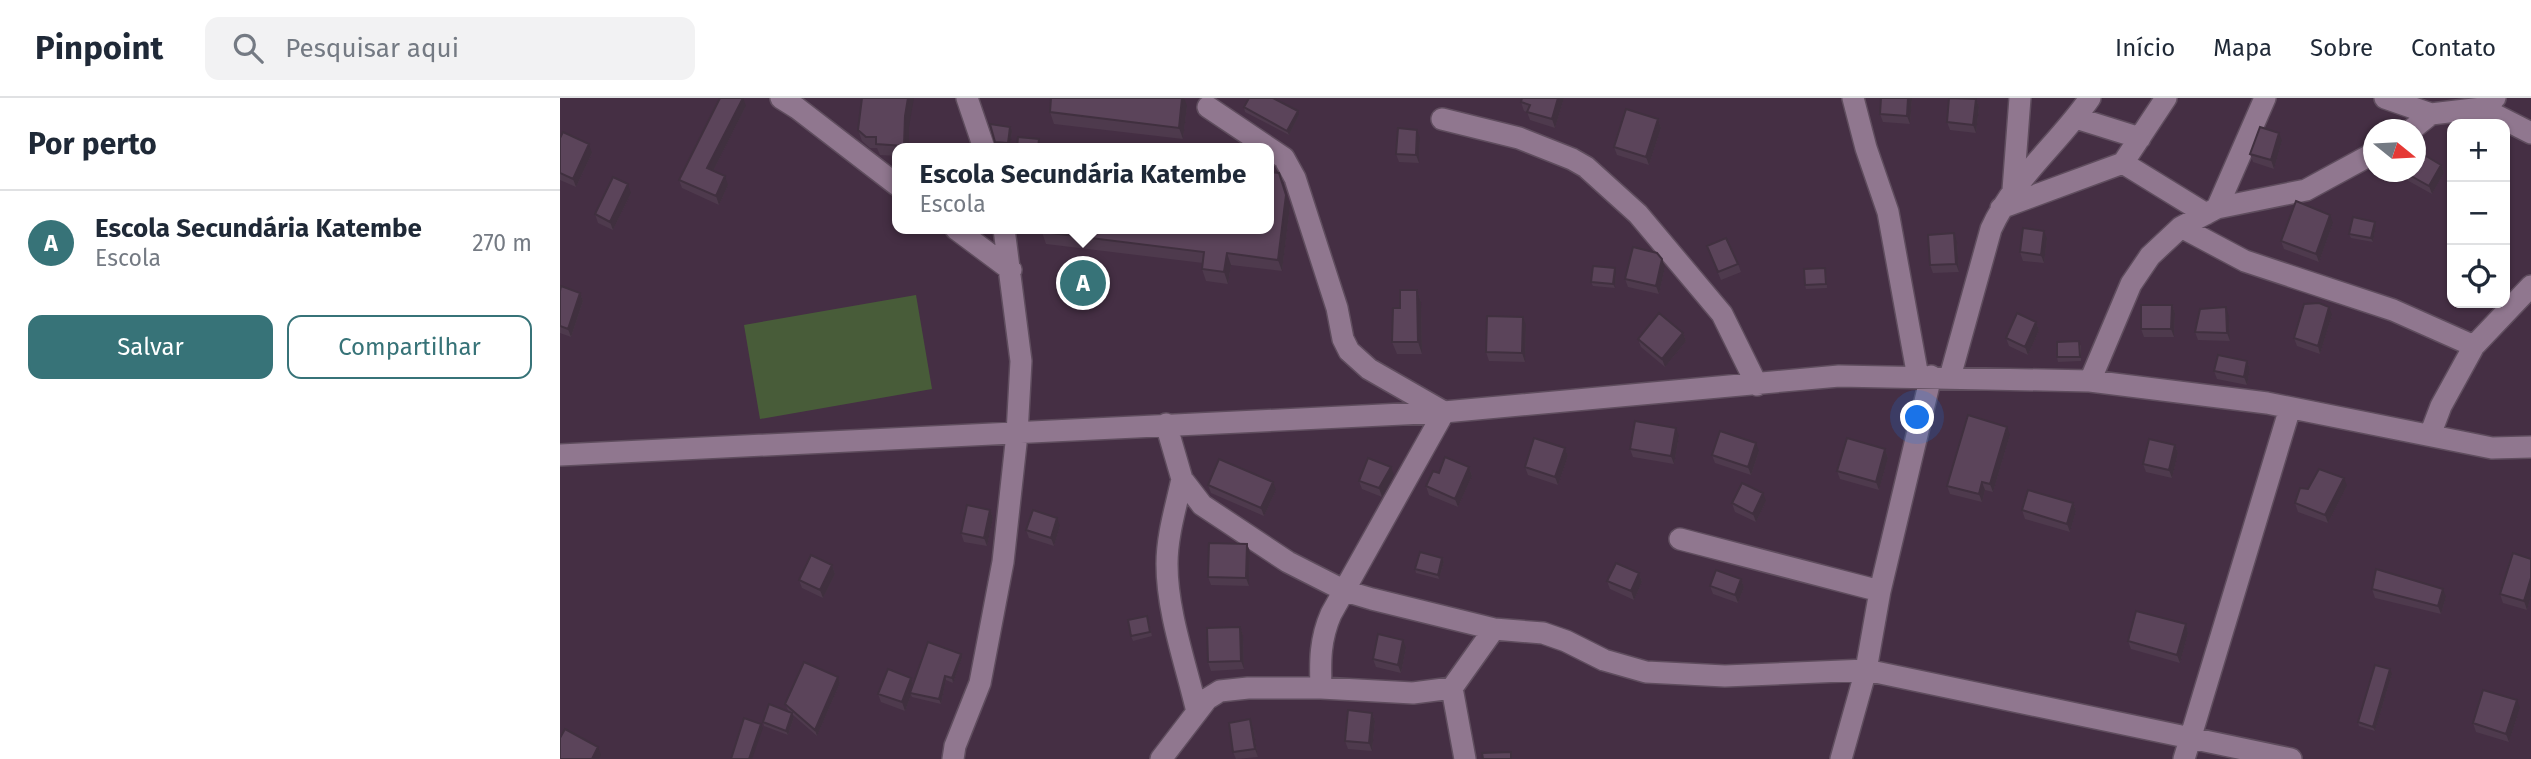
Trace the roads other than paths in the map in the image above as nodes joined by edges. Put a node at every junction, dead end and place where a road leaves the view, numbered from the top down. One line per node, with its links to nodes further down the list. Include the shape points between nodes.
1 (780, 98): 22 (street)
2 (967, 98): 17 (street)
3 (1853, 98): 31 (street)
4 (2020, 98): 23 (street)
5 (2090, 98): 12 (street)
6 (2166, 98): 16 (street)
7 (2265, 98): 24 (street)
8 (2385, 98): 11 (street)
9 (1206, 101): 18 (street)
10 (2489, 103): 11 (street); 15 (street)
11 (2431, 114): 14 (street)
12 (2076, 118): 16 (street); 23 (street)
13 (1442, 119): 33 (street, via 1519,138 1586,167 1638,214 1722,314)
14 (2425, 119)
15 (2531, 133)
16 (2140, 138): 21 (street)
17 (982, 143)
18 (1263, 143)
19 (1274, 151): 35 (street, via 1295,178 1349,351 1369,369)
20 (2363, 159): 24 (street, via 2305,190)
21 (2123, 163): 23 (street); 24 (street)
22 (892, 179)
23 (2007, 199): 31 (street)
24 (2211, 211): 25 (street)
25 (2181, 227): 30 (street, via 2245,261 2393,310); 32 (street, via 2150,256 2131,284)
26 (963, 234): 28 (street)
27 (1005, 234): 28 (street)
28 (1011, 270): 37 (street, via 1021,361)
29 (2531, 286): 30 (street)
30 (2474, 346): 38 (street)
31 (1933, 377): 32 (street); 33 (street, via 1839,376); 44 (street)
32 (2090, 381): 34 (street)
33 (1757, 385): 35 (street)
34 (2290, 408): 38 (street); 50 (street)
35 (1444, 412): 36 (street); 43 (street)
36 (1166, 424): 37 (street); 41 (street)
37 (1017, 434): 40 (street); 51 (street, via 1003,562 980,683)
38 (2430, 435): 39 (street, via 2492,448)
39 (2531, 447)
40 (560, 455)
41 (1182, 479): 43 (street, via 1202,505 1289,562); 49 (street, via 1169,538 1169,595)
42 (1680, 539): 44 (street)
43 (1345, 591): 45 (street); 47 (street, via 1322,634)
44 (1880, 591): 46 (street)
45 (1494, 629): 46 (street, via 1543,633 1604,660 1646,672 1725,676); 48 (street)
46 (1866, 670): 50 (street); 54 (street)
47 (1321, 688): 48 (street, via 1413,692); 49 (street, via 1220,691)
48 (1451, 688): 53 (street)
49 (1198, 712): 52 (street)
50 (2190, 736): 55 (street); 56 (street)
51 (953, 759)
52 (1161, 759)
53 (1465, 759)
54 (1841, 759)
55 (2184, 759)
56 (2291, 759)

